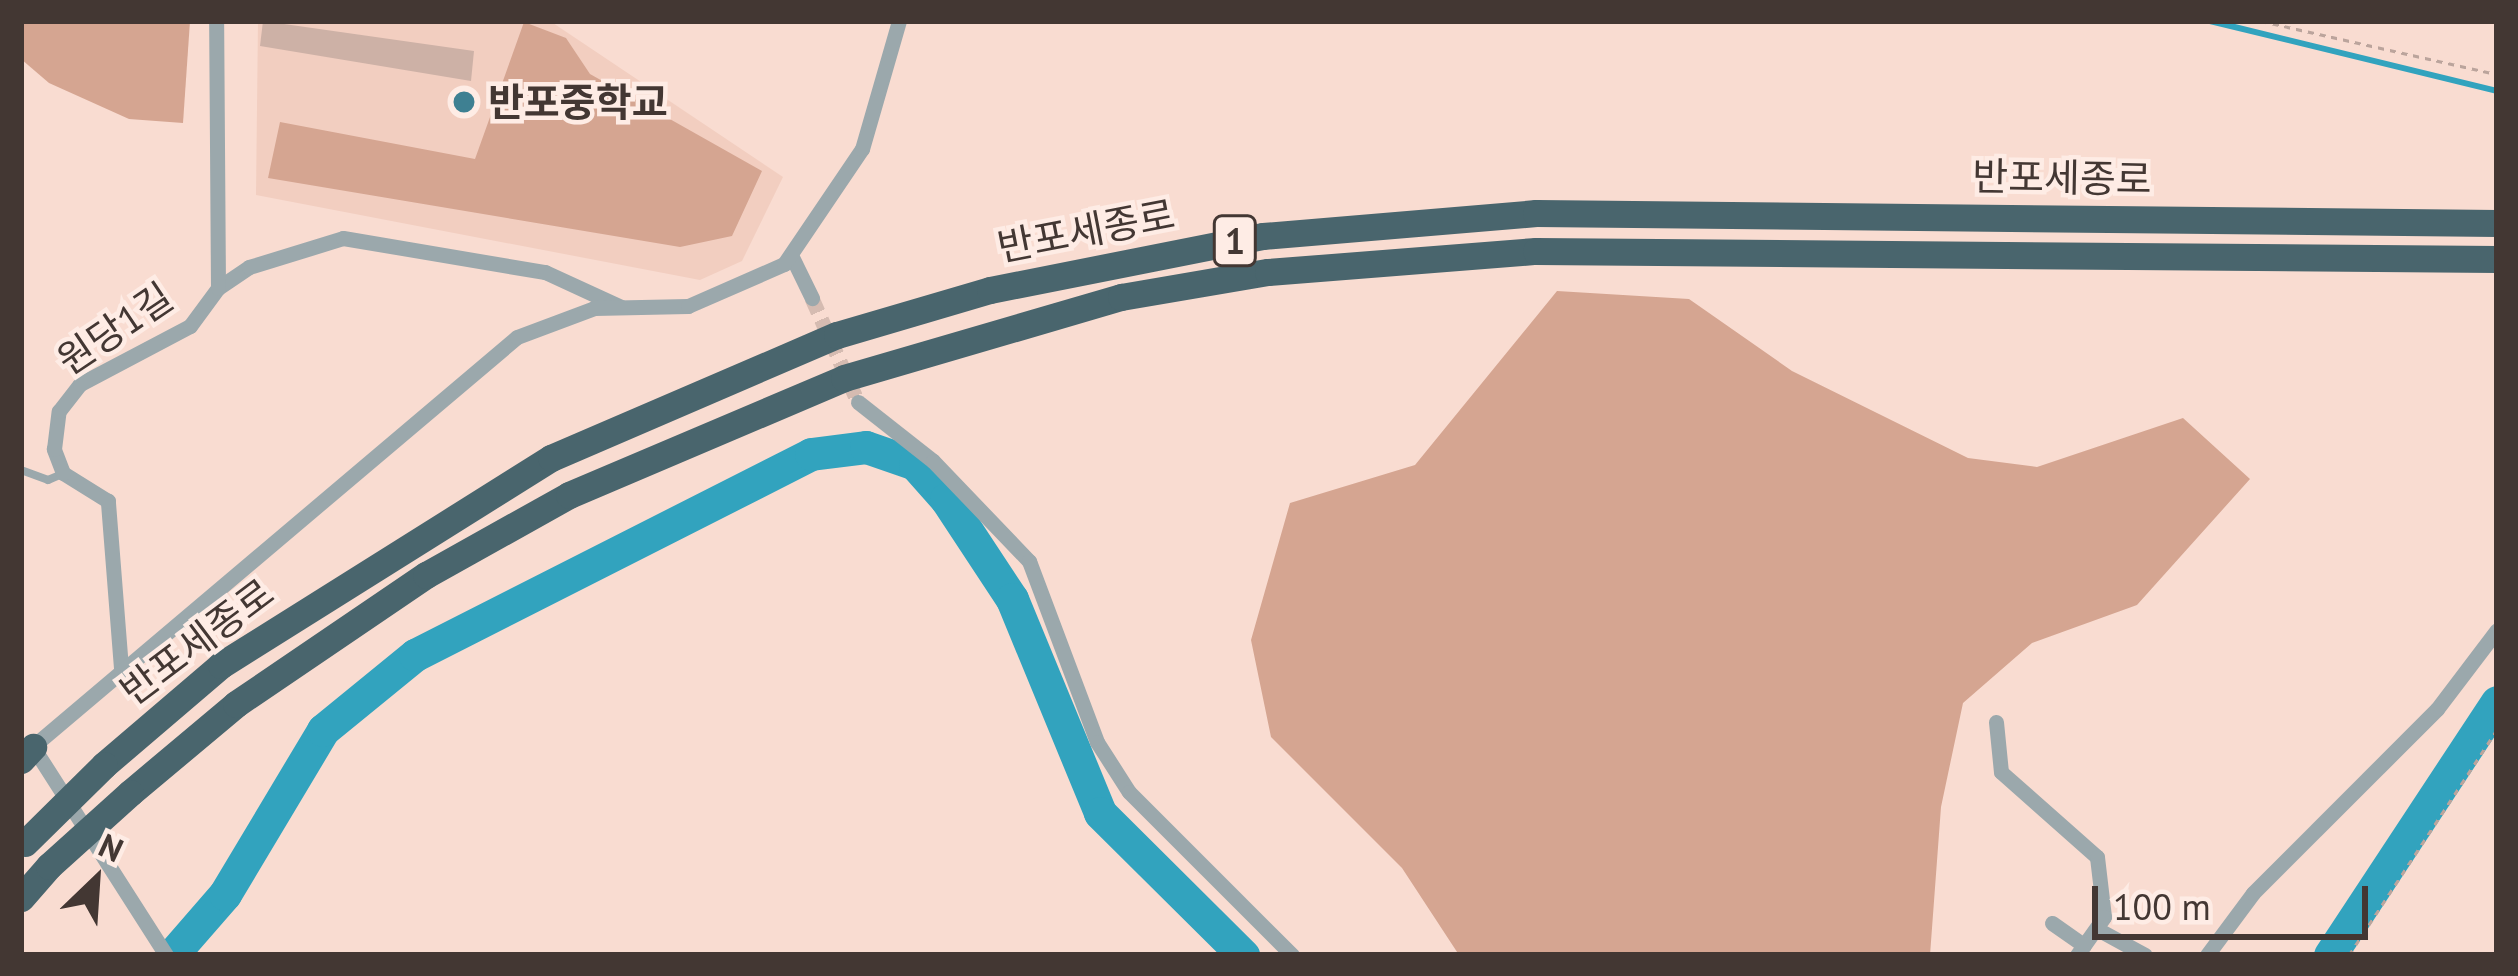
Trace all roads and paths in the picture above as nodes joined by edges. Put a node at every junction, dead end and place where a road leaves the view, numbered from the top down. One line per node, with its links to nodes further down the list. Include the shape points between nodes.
1 (216, 21): 10 (street, 원당1길)
2 (899, 21): 8 (street, via 862,149)
3 (2260, 21): 4 (path)
4 (2497, 74)
5 (2497, 210): 6 (highway)
6 (2365, 222): 7 (highway, 반포세종로 / 1); 21 (highway, 반포세종로 / 1, bridge, via 1536,213 1263,236 990,290 837,335 550,458 221,665)
7 (2497, 223)
8 (791, 255): 11 (street); 12 (street, via 688,305)
9 (2497, 264): 22 (highway, 반포세종로 / 1, bridge, via 1536,251 1268,272 1121,297 844,378 569,495 426,575 274,678 130,793)
10 (218, 288): 12 (street, via 293,249 343,238 545,272); 15 (street, 원당1길, via 190,326 80,384 59,411 53,449)
11 (812, 298)
12 (623, 308): 17 (street, via 561,315 517,337)
13 (858, 403): 27 (street, via 933,461 1029,561 1097,742 1129,792)
14 (21, 470): 15 (lane, via 47,480)
15 (63, 473): 17 (street, via 108,501)
16 (2497, 630): 29 (street, via 2437,709 2253,893)
17 (122, 668): 20 (street)
18 (1996, 722): 24 (street, via 2001,772 2097,857)
19 (2497, 730): 30 (path)
20 (25, 753): 26 (street)
21 (22, 845)
22 (21, 895)
23 (2052, 923): 25 (street)
24 (2099, 930): 25 (street); 28 (street)
25 (2080, 950)
26 (166, 955)
27 (1292, 955)
28 (2145, 955)
29 (2207, 955)
30 (2349, 955)

